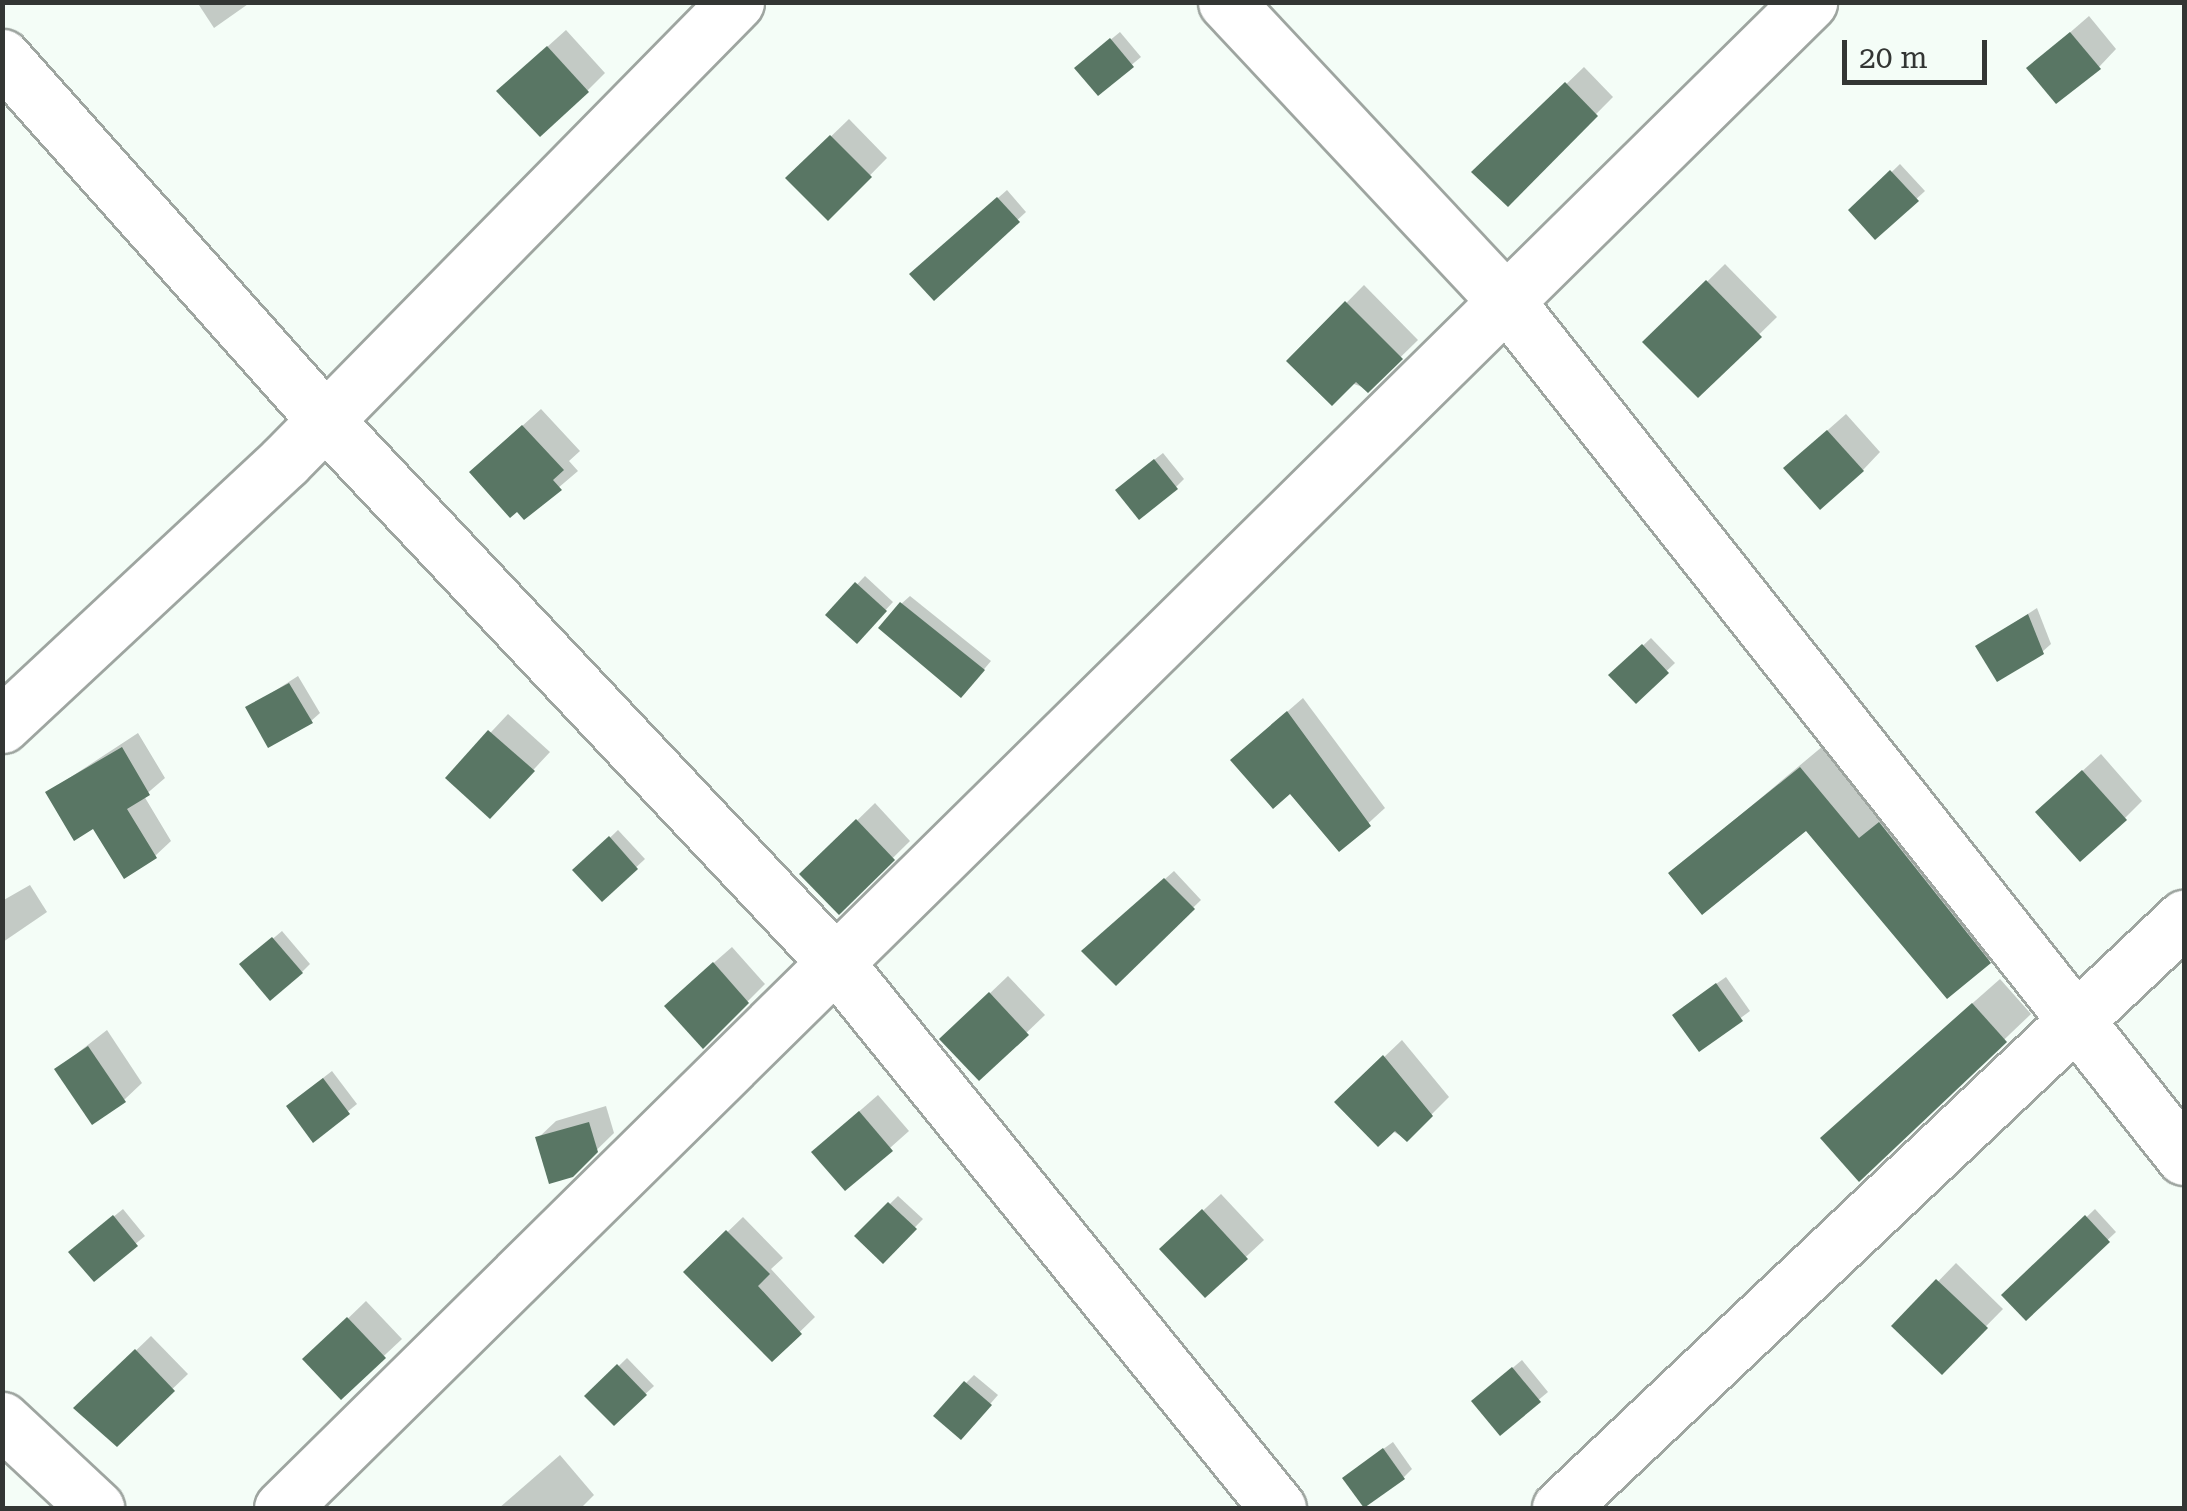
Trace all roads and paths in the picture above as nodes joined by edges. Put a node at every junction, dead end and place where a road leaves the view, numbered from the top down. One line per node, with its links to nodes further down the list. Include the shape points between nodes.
1 (736, 2): 6 (street)
2 (1226, 2): 5 (street)
3 (1809, 2): 5 (street)
4 (2, 57): 6 (street)
5 (1506, 302): 9 (street); 10 (street)
6 (326, 420): 7 (street); 9 (street)
7 (2, 725)
8 (2184, 918): 10 (street)
9 (836, 962): 14 (street); 15 (street)
10 (2073, 1023): 11 (street); 16 (street)
11 (2184, 1156)
12 (2, 1420): 13 (street)
13 (96, 1508)
14 (282, 1508)
15 (1278, 1508)
16 (1560, 1508)

